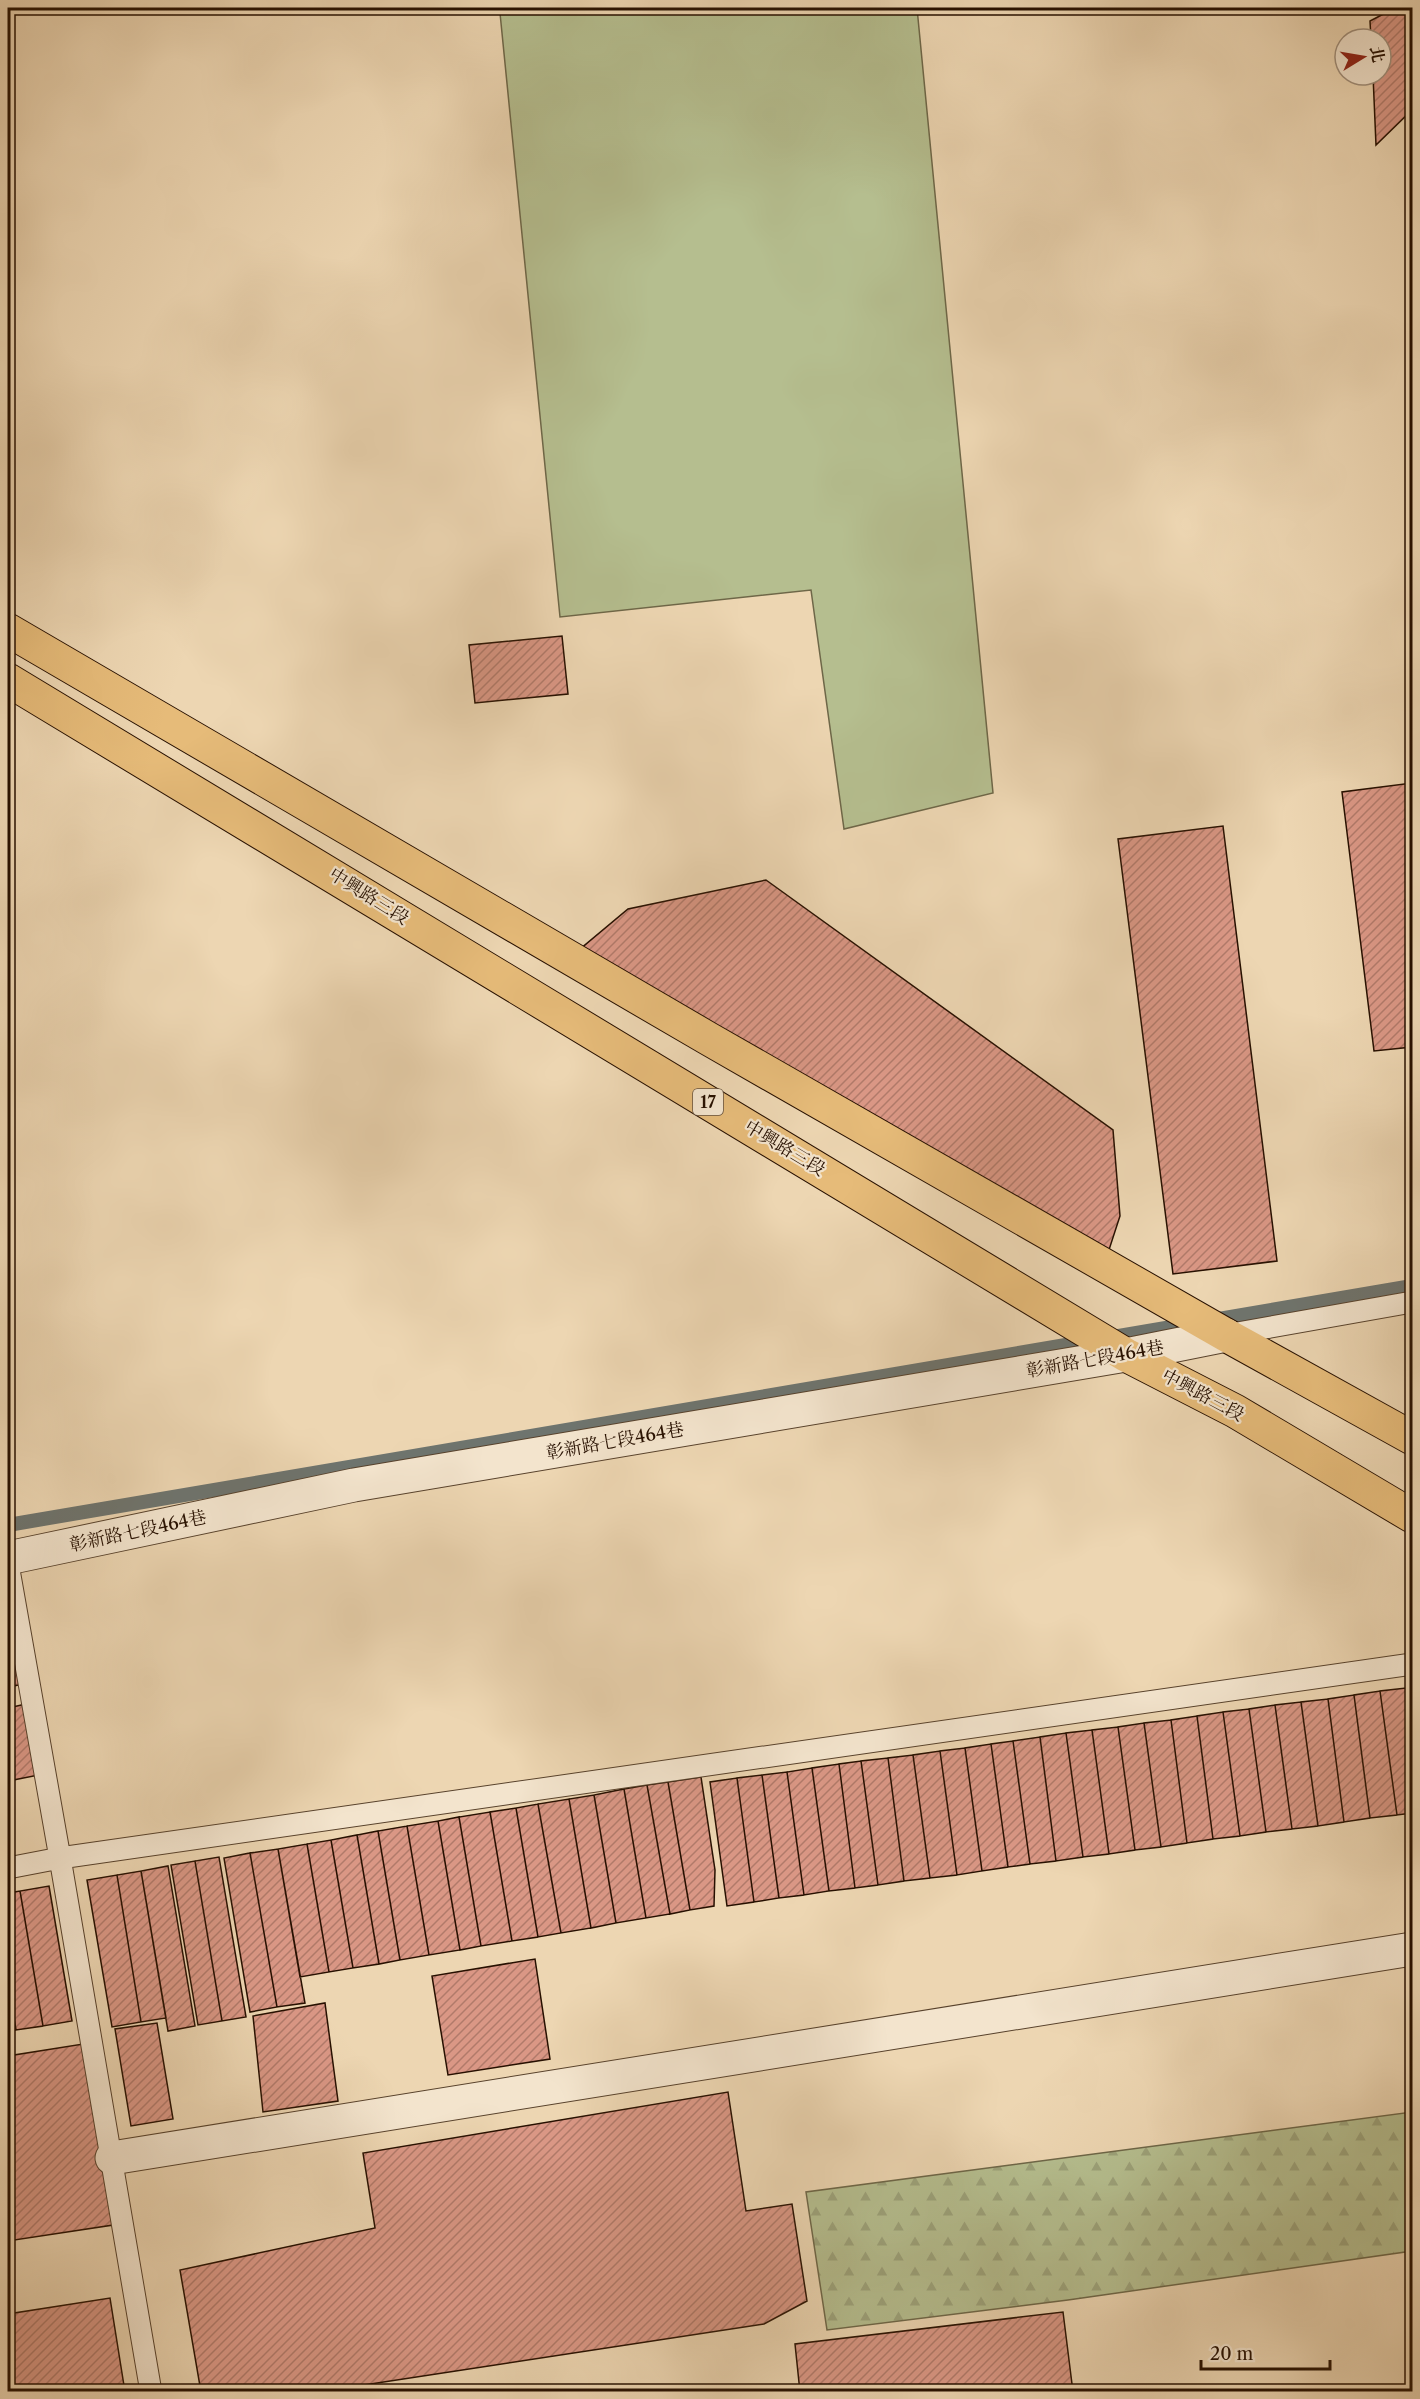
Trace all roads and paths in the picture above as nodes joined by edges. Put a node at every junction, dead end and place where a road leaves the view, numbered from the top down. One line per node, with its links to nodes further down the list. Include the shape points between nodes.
1 (8, 630): 4 (main road)
2 (8, 680): 5 (main road, 中興路三段 / 17)
3 (1413, 1302): 4 (lane)
4 (1226, 1335): 5 (street, 彰新路七段464巷); 6 (main road)
5 (1126, 1355): 7 (main road, 中興路三段 / 17, via 1235,1411); 8 (street, 彰新路七段464巷, via 354,1485)
6 (1413, 1438)
7 (1413, 1516)
8 (8, 1558)
9 (8, 1564): 11 (lane)
10 (1413, 1664): 11 (lane)
11 (60, 1858): 12 (lane); 14 (lane)
12 (8, 1868)
13 (1413, 1949): 14 (street)
14 (112, 2158): 15 (lane)
15 (150, 2391)

